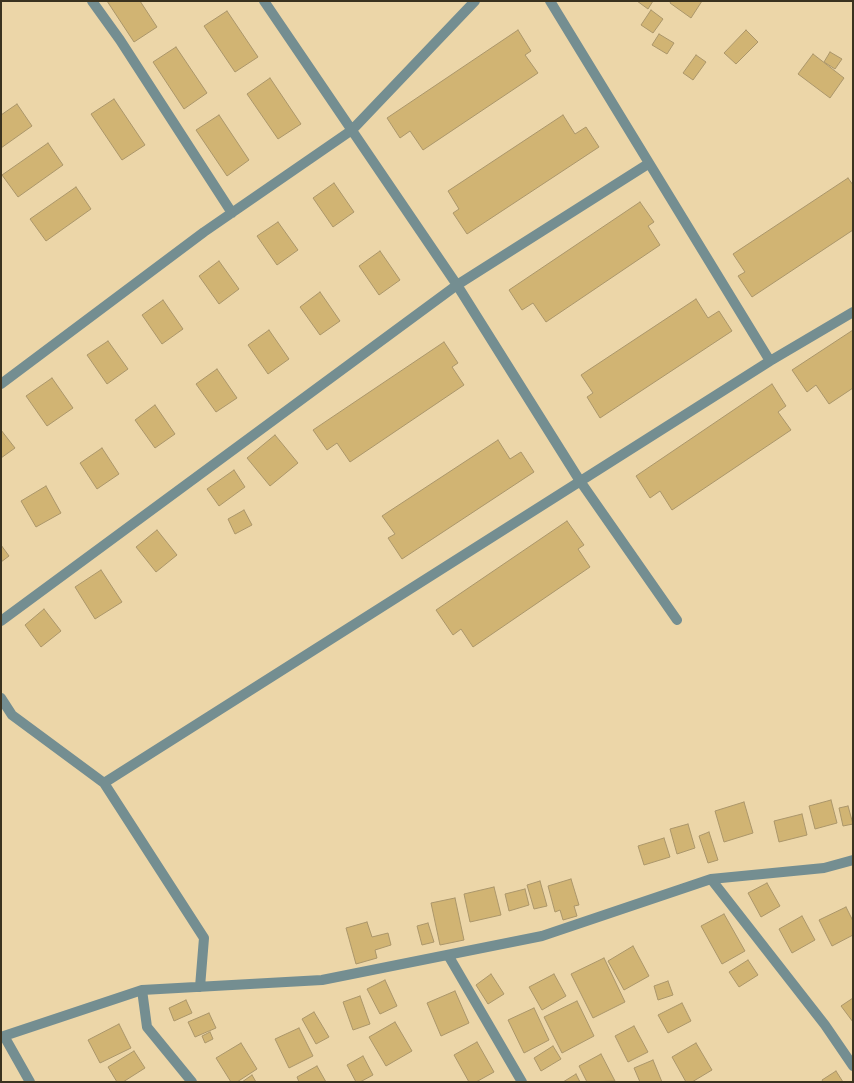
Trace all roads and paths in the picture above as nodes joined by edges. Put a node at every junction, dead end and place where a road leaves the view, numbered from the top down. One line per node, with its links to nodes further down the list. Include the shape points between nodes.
1 (92, 1): 7 (street)
2 (264, 1): 5 (street)
3 (475, 1): 5 (street)
4 (550, 1): 6 (street)
5 (352, 130): 7 (street); 8 (street)
6 (648, 164): 8 (street); 10 (street)
7 (232, 213): 11 (street)
8 (457, 285): 12 (street); 14 (street)
9 (853, 312): 10 (street)
10 (770, 360): 12 (street)
11 (1, 384)
12 (580, 481): 13 (street); 16 (street)
13 (677, 620)
14 (1, 621)
15 (1, 698): 16 (street, via 12,715)
16 (104, 783): 20 (street, via 204,938)
17 (853, 860): 18 (street, via 824,868)
18 (711, 879): 19 (street, via 542,936); 23 (street)
19 (448, 955): 20 (street, via 322,980); 27 (street)
20 (200, 986): 21 (street)
21 (142, 990): 22 (street); 26 (street, via 147,1027)
22 (3, 1036): 25 (street)
23 (849, 1053): 24 (street)
24 (853, 1066)
25 (30, 1082)
26 (192, 1082)
27 (522, 1082)

